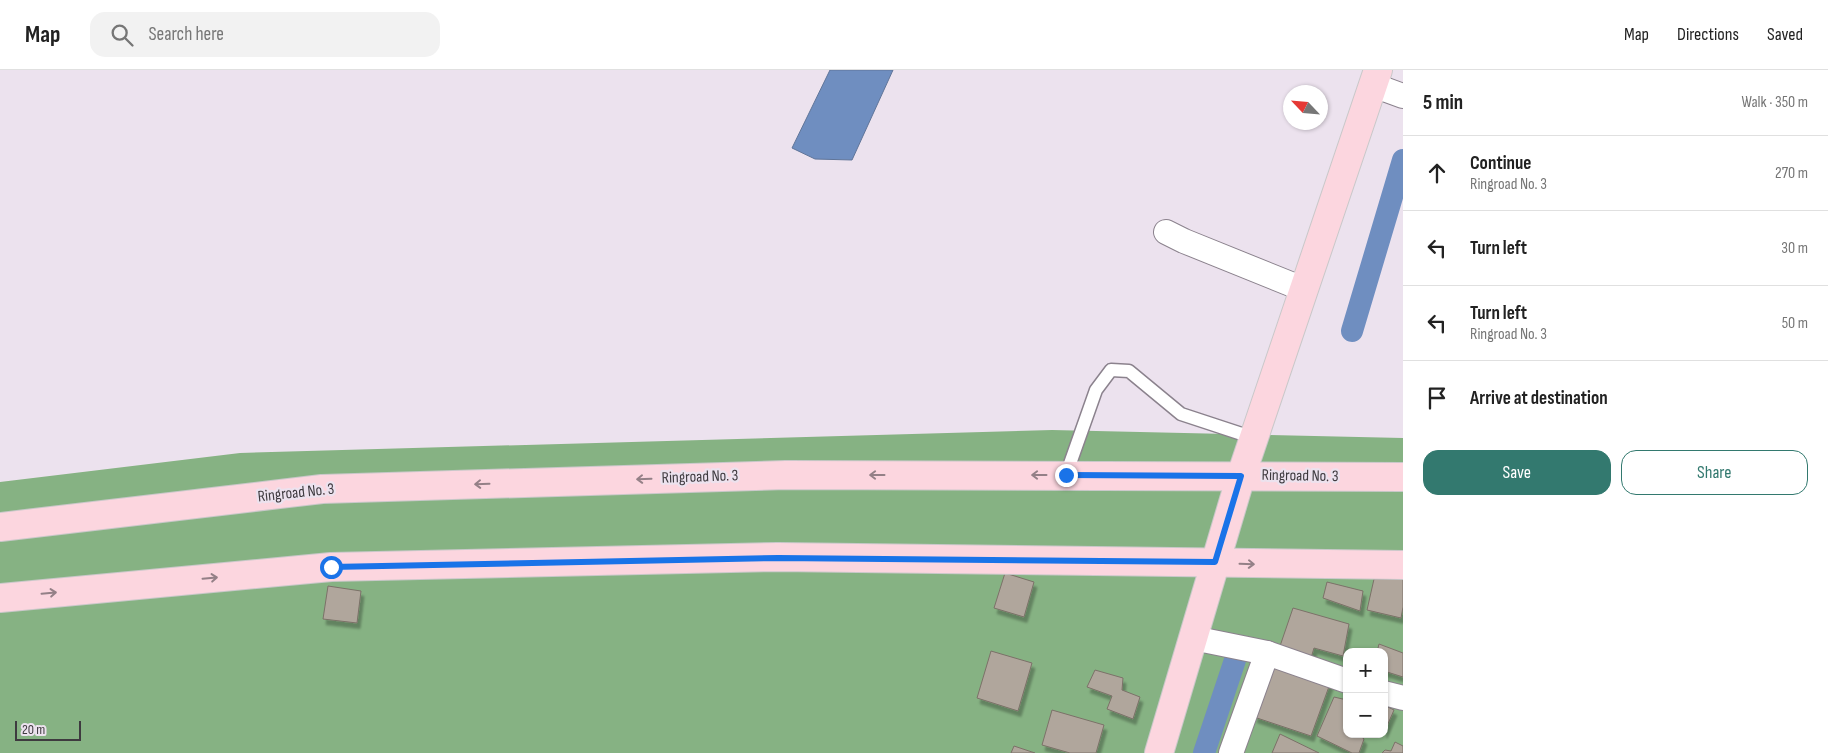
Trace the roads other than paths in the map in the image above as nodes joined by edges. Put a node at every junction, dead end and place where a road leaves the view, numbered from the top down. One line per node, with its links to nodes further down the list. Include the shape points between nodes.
1 (1375, 74): 2 (street); 4 (main road)
2 (1403, 96)
3 (1166, 232): 4 (street)
4 (1303, 288): 5 (main road)
5 (1254, 438): 6 (lane, via 1181,414 1129,371 1111,370 1096,390); 7 (main road)
6 (1066, 475): 7 (main road, Ringroad No. 3); 9 (main road, Ringroad No. 3, one-way to 9, via 786,475 322,489)
7 (1241, 476): 8 (main road, Ringroad No. 3); 10 (main road)
8 (1403, 477)
9 (0, 527)
10 (1215, 562): 11 (main road, one-way to 11); 12 (main road, one-way to 10, via 331,567 778,558); 13 (main road)
11 (1403, 565)
12 (0, 598)
13 (1193, 638): 14 (street); 18 (main road)
14 (1267, 653): 15 (street); 19 (street)
15 (1343, 680)
16 (1388, 694): 17 (street)
17 (1403, 698)
18 (1159, 753)
19 (1231, 753)

